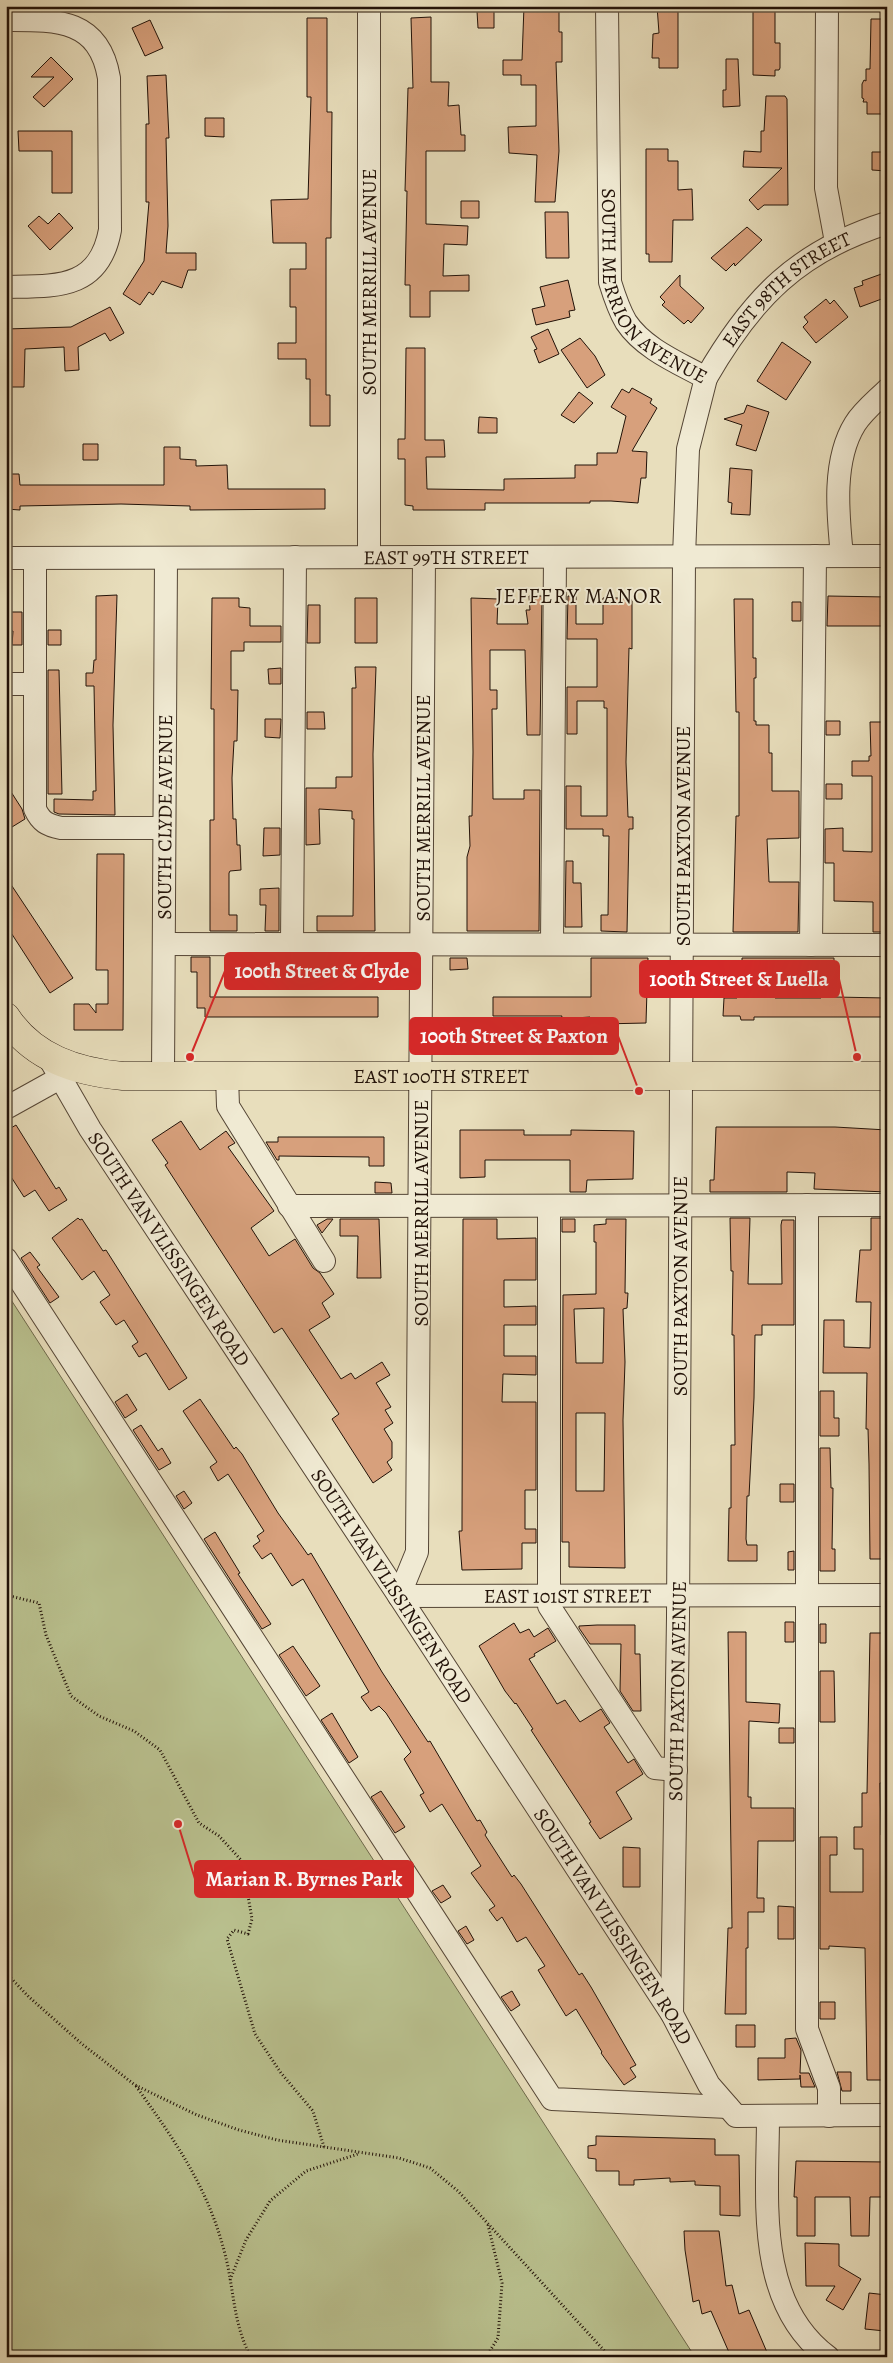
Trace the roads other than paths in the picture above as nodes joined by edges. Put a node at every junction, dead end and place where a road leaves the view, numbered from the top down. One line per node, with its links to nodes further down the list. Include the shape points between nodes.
1 (369, 6): 14 (street, SOUTH MERRILL AVENUE)
2 (608, 6): 8 (street, SOUTH MERRION AVENUE, via 610,282 626,322 640,338)
3 (827, 6): 6 (street, via 826,188)
4 (6, 20): 7 (street, via 61,22 92,38 104,55 109,78 110,230 104,252 91,271 79,279 64,284)
5 (887, 223): 6 (street, EAST 98TH STREET)
6 (836, 242): 8 (street, EAST 98TH STREET, via 772,286 751,310)
7 (6, 287)
8 (706, 378): 17 (street, SOUTH MERRION AVENUE, via 688,448)
9 (887, 390): 11 (street, via 856,423 845,448 837,499)
10 (814, 556): 11 (street, EAST 99TH STREET); 17 (street, EAST 99TH STREET); 29 (street)
11 (842, 556): 12 (street, EAST 99TH STREET)
12 (887, 556)
13 (295, 557): 14 (street, EAST 99TH STREET); 20 (street, EAST 99TH STREET); 25 (street)
14 (369, 557): 15 (street, EAST 99TH STREET)
15 (424, 557): 16 (street, EAST 99TH STREET); 26 (street, SOUTH MERRILL AVENUE)
16 (555, 557): 17 (street, EAST 99TH STREET); 27 (street)
17 (684, 557): 28 (street, SOUTH PAXTON AVENUE)
18 (6, 558): 19 (street, EAST 99TH STREET)
19 (35, 558): 20 (street, EAST 99TH STREET); 22 (street)
20 (166, 558): 23 (street, SOUTH CLYDE AVENUE)
21 (6, 684): 22 (street)
22 (35, 684): 23 (street, via 35,809 39,819 61,828)
23 (164, 828): 24 (street, SOUTH CLYDE AVENUE)
24 (164, 944): 25 (street); 33 (street, SOUTH CLYDE AVENUE)
25 (292, 944): 26 (street)
26 (422, 944): 27 (street); 35 (street, SOUTH MERRILL AVENUE)
27 (552, 944): 28 (street)
28 (682, 944): 29 (street); 36 (street, SOUTH PAXTON AVENUE)
29 (811, 945): 30 (street)
30 (887, 945)
31 (8, 1020): 32 (main road, EAST 100TH STREET)
32 (54, 1067): 33 (main road, EAST 100TH STREET, via 70,1067 94,1074); 38 (street); 50 (street, SOUTH VAN VLISSINGEN ROAD, via 90,1129)
33 (163, 1076): 34 (main road, EAST 100TH STREET)
34 (227, 1076): 35 (main road, EAST 100TH STREET); 41 (street, via 228,1106)
35 (422, 1076): 36 (main road, EAST 100TH STREET); 42 (street, SOUTH MERRILL AVENUE)
36 (681, 1076): 37 (main road, EAST 100TH STREET); 44 (street, SOUTH PAXTON AVENUE)
37 (887, 1076)
38 (6, 1108)
39 (807, 1205): 40 (street); 44 (street); 48 (street)
40 (887, 1205)
41 (289, 1206): 42 (street); 46 (street)
42 (421, 1206): 43 (street); 50 (street, SOUTH MERRILL AVENUE, via 417,1552)
43 (549, 1206): 44 (street); 51 (street)
44 (681, 1206): 47 (street, SOUTH PAXTON AVENUE)
45 (6, 1260): 54 (street, via 552,2100)
46 (324, 1261)
47 (678, 1595): 48 (street, EAST 101ST STREET); 51 (street, EAST 101ST STREET); 52 (street, SOUTH PAXTON AVENUE)
48 (807, 1595): 49 (street, EAST 101ST STREET); 57 (street, via 807,2030 829,2088)
49 (887, 1595)
50 (399, 1596): 51 (street, EAST 101ST STREET); 53 (street, SOUTH VAN VLISSINGEN ROAD)
51 (549, 1596): 52 (street, via 550,1606 655,1768)
52 (676, 1770): 53 (street, SOUTH PAXTON AVENUE)
53 (672, 2014): 54 (street, SOUTH VAN VLISSINGEN ROAD, via 709,2085)
54 (732, 2112): 56 (street)
55 (887, 2115): 57 (street)
56 (768, 2116): 57 (street); 58 (street, via 768,2240 775,2274 803,2333)
57 (829, 2116)
58 (828, 2357)

